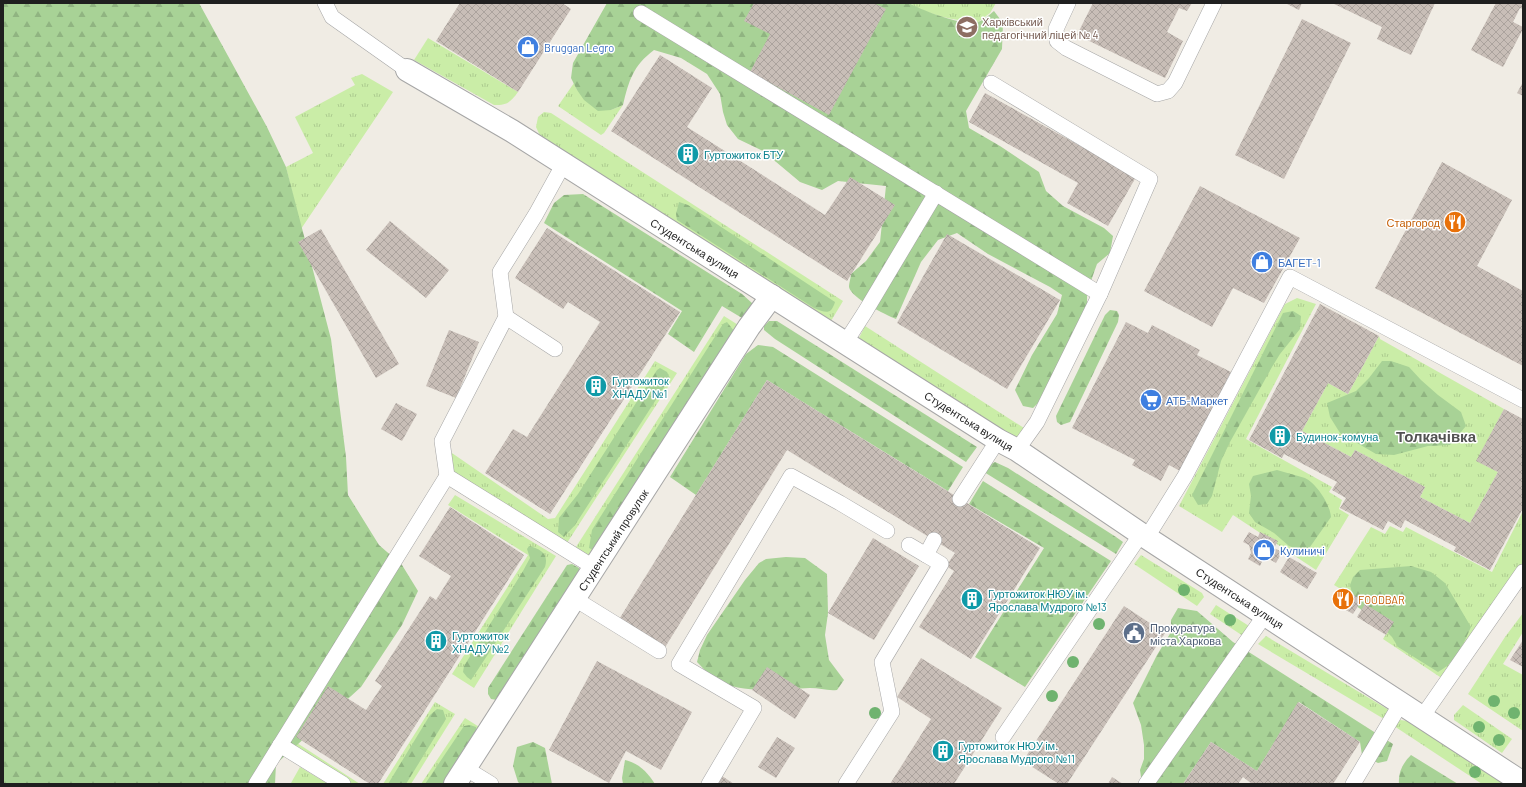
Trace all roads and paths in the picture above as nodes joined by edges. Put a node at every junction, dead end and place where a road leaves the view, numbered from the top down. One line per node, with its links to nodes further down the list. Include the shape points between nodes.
1 (325, 3): 5 (lane, via 332,18)
2 (1068, 3): 3 (lane, via 1056,29 1057,41 1157,94 1168,91 1175,83)
3 (1214, 3)
4 (641, 13): 8 (lane)
5 (407, 70): 7 (street, Студентська вулиця, via 512,131)
6 (991, 83): 9 (lane, via 1150,179)
7 (563, 165): 10 (street, Студентська вулиця); 11 (lane, via 500,272)
8 (936, 193): 9 (lane); 12 (lane)
9 (1100, 294): 16 (lane, via 1037,422)
10 (772, 296): 12 (street, Студентська вулиця); 24 (street, Студентський провулок, via 749,327)
11 (506, 317): 13 (lane); 17 (lane, via 442,441)
12 (845, 343): 15 (street, Студентська вулиця)
13 (555, 349)
14 (1523, 400): 20 (lane, via 1290,277 1185,476)
15 (998, 440): 16 (street, Студентська вулиця); 18 (lane)
16 (1017, 450): 20 (street, Студентська вулиця)
17 (447, 476): 24 (lane); 32 (lane)
18 (960, 499)
19 (887, 531): 38 (lane, via 791,476 679,664 754,708)
20 (1144, 536): 27 (street, Студентська вулиця); 31 (lane)
21 (934, 540): 23 (lane)
22 (909, 545): 23 (lane)
23 (926, 555): 39 (lane, via 941,564 882,662 892,712)
24 (595, 568): 26 (street, Студентський провулок)
25 (1523, 572): 30 (lane)
26 (575, 599): 28 (lane); 33 (street, Студентський провулок)
27 (1265, 615): 29 (street, Студентська вулиця); 40 (lane)
28 (659, 652)
29 (1400, 703): 30 (street, Студентська вулиця); 41 (lane)
30 (1422, 717): 34 (street, Студентська вулиця)
31 (1003, 737)
32 (280, 745): 35 (lane); 36 (lane)
33 (460, 776): 37 (lane)
34 (1523, 783)
35 (256, 784)
36 (343, 784)
37 (492, 784)
38 (709, 784)
39 (846, 784)
40 (1146, 784)
41 (1353, 784)

